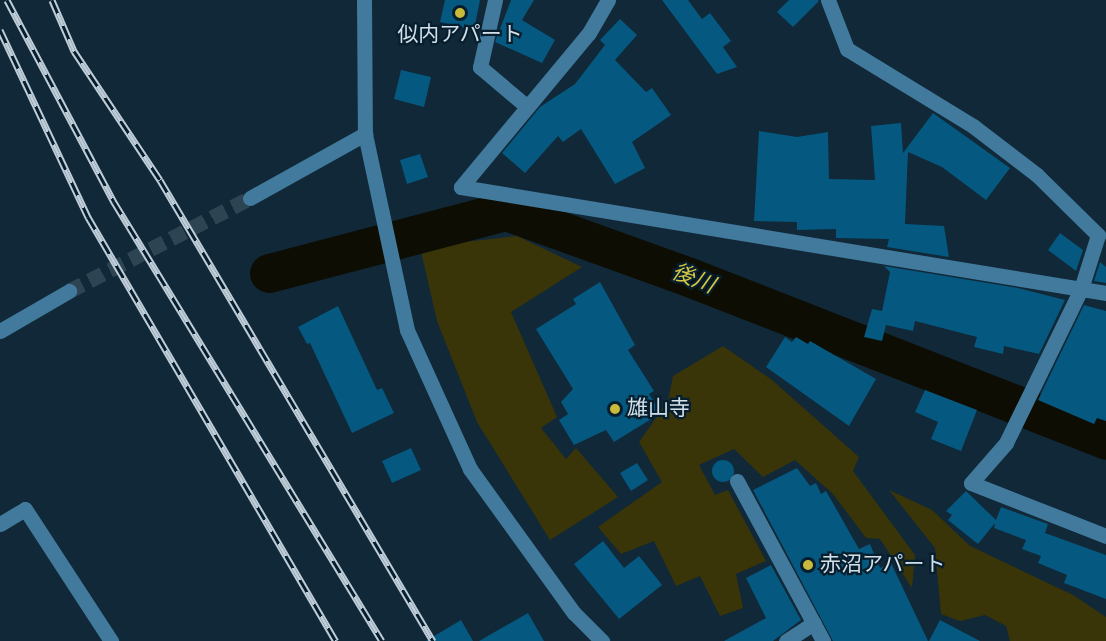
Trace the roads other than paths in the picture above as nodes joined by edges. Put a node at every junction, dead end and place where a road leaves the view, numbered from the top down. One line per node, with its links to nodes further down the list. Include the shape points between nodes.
1 (364, 0): 6 (street)
2 (495, 0): 5 (street, via 480,67)
3 (608, 0): 5 (street, via 588,34)
4 (828, 0): 8 (street, via 847,49 973,126 1037,175 1098,235)
5 (525, 105): 8 (street, via 461,188)
6 (365, 134): 7 (street); 17 (street, via 407,330 470,469 574,613)
7 (250, 198)
8 (1081, 289): 10 (street); 14 (street, via 1006,443 971,483)
9 (69, 291): 11 (street)
10 (1106, 293)
11 (0, 331)
12 (737, 481): 15 (street)
13 (0, 524): 16 (street, via 25,509)
14 (1106, 536)
15 (814, 623): 18 (street); 19 (street)
16 (111, 641)
17 (602, 641)
18 (786, 641)
19 (823, 641)

